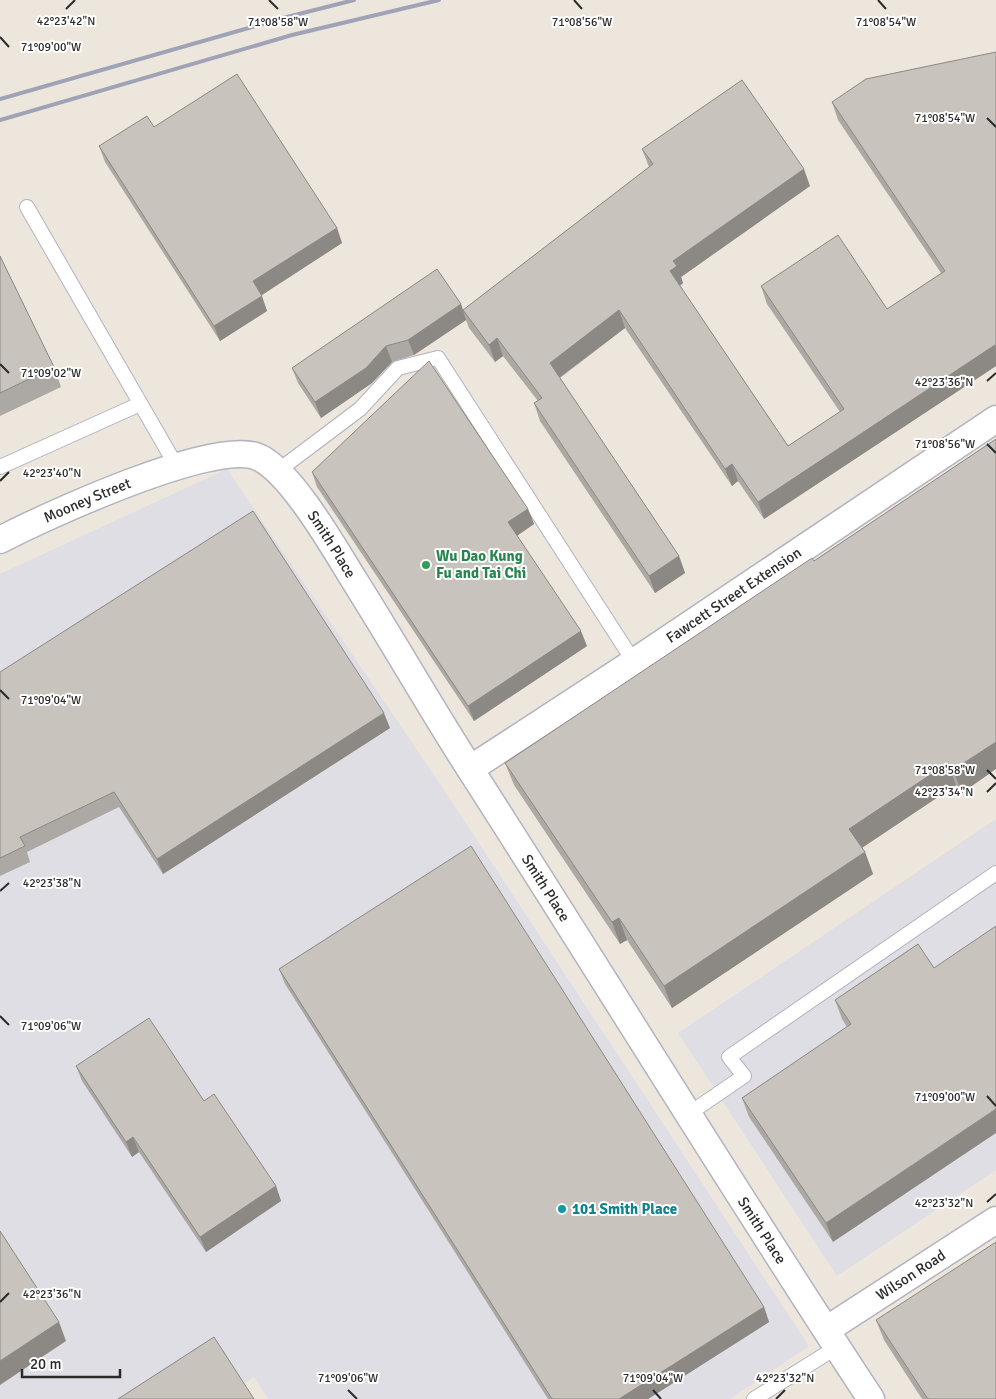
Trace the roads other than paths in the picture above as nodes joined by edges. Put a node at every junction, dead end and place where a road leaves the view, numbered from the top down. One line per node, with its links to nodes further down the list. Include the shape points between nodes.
1 (27, 207): 2 (lane)
2 (140, 404): 4 (lane); 5 (lane)
3 (996, 419): 8 (street, Fawcett Street Extension)
4 (0, 467)
5 (177, 467): 6 (street, Smith Place, via 236,454 256,456); 7 (street, Mooney Street, via 115,488)
6 (279, 470): 8 (lane, via 360,409 398,368 438,358); 9 (street, Smith Place, via 324,531)
7 (0, 540)
8 (634, 662): 9 (street, Fawcett Street Extension)
9 (470, 769): 11 (street, Smith Place)
10 (996, 873): 11 (lane, via 730,1057 744,1076)
11 (690, 1113): 13 (street, Smith Place)
12 (996, 1220): 13 (street, Wilson Road)
13 (832, 1339): 14 (lane); 15 (street, Smith Place)
14 (754, 1399)
15 (871, 1399)

